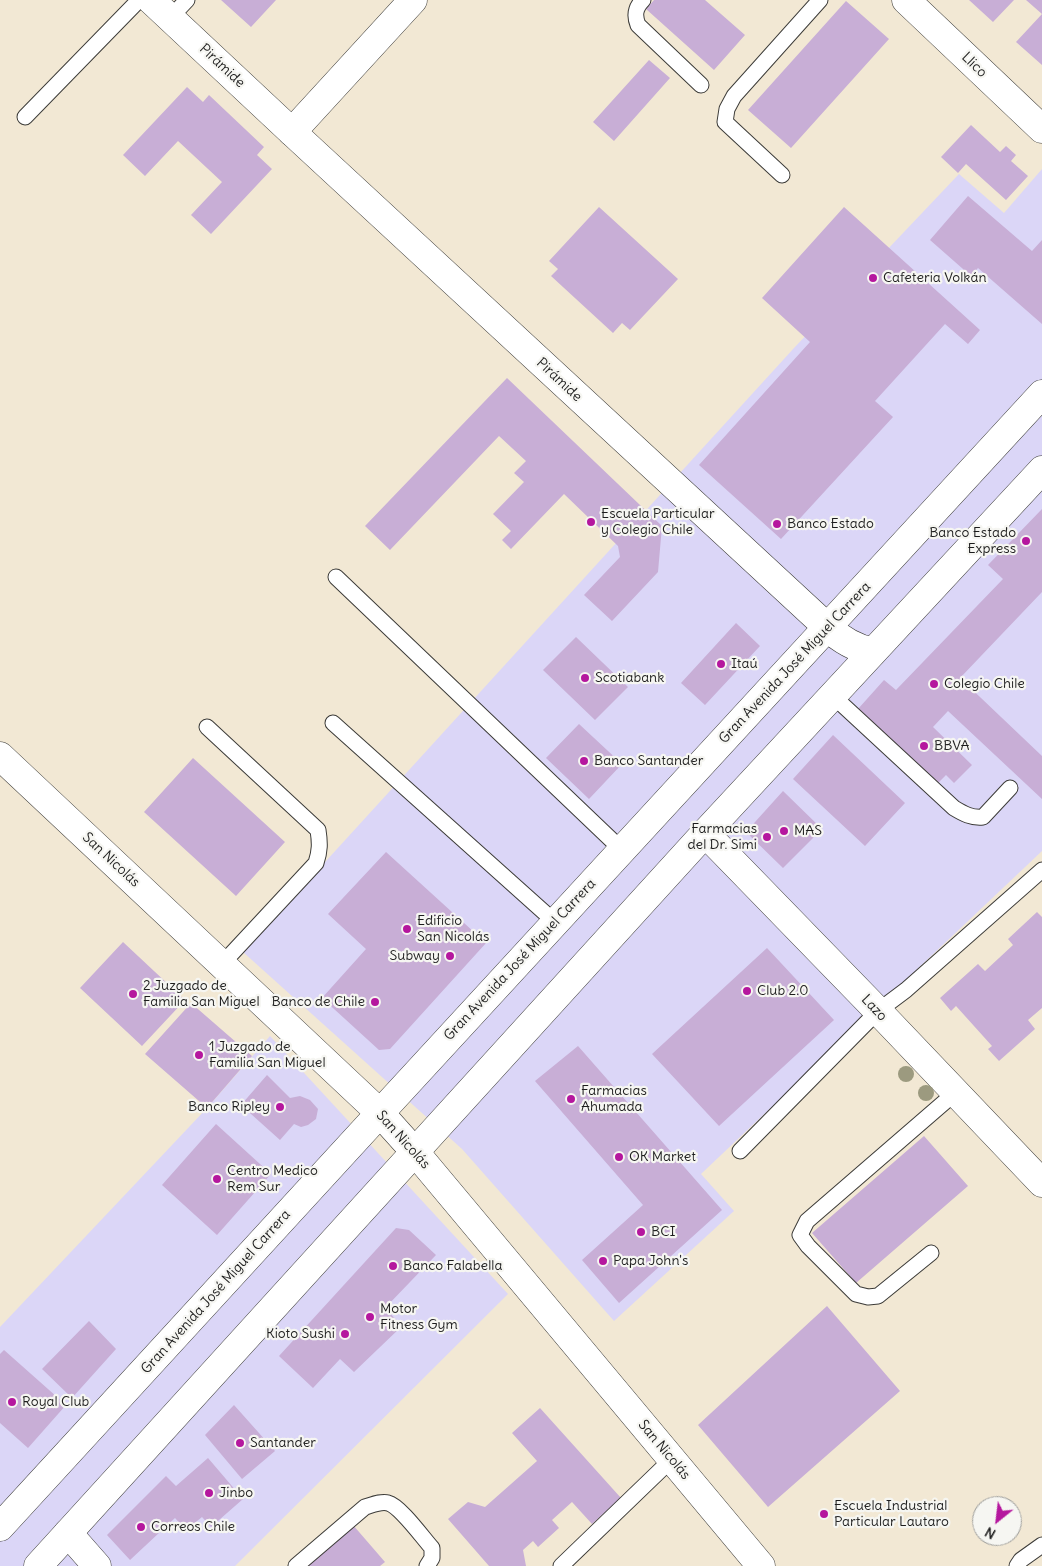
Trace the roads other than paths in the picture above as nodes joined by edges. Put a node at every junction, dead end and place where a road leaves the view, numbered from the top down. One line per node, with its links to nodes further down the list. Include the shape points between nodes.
1 (139, 0): 8 (lane)
2 (413, 0): 10 (main road)
3 (643, 0): 7 (lane, via 637,6 635,16 638,25)
4 (820, 0): 11 (lane, via 734,96 727,109 725,122)
5 (906, 0): 9 (main road, Llico)
6 (170, 6): 10 (main road, Pirámide)
7 (702, 85)
8 (25, 117)
9 (1042, 129)
10 (292, 132): 15 (main road, Pirámide)
11 (782, 175)
12 (1042, 394): 15 (main road, Gran Avenida José Miguel Carrera)
13 (1042, 470): 16 (main road)
14 (336, 577): 23 (lane)
15 (827, 627): 16 (main road, Pirámide, via 850,644); 23 (main road, Gran Avenida José Miguel Carrera)
16 (873, 652): 17 (main road)
17 (833, 696): 21 (lane, via 954,808 965,814 983,817); 22 (main road)
18 (333, 723): 25 (lane)
19 (207, 727): 26 (lane, via 318,830 320,842 316,863)
20 (0, 756): 26 (main road, San Nicolás)
21 (1010, 788)
22 (705, 833): 27 (main road, Lazo); 31 (main road)
23 (622, 850): 25 (main road, Gran Avenida José Miguel Carrera)
24 (1042, 870): 27 (lane)
25 (555, 922): 29 (main road, Gran Avenida José Miguel Carrera)
26 (222, 964): 29 (main road, San Nicolás)
27 (878, 1011): 28 (main road, Lazo); 30 (lane)
28 (955, 1093): 32 (main road, Lazo); 33 (lane, via 807,1221 800,1234 856,1294 868,1297 878,1296)
29 (380, 1113): 31 (main road, San Nicolás); 35 (main road, Gran Avenida José Miguel Carrera)
30 (740, 1151)
31 (415, 1152): 34 (main road, San Nicolás); 36 (main road)
32 (1042, 1183)
33 (931, 1253)
34 (672, 1459): 42 (lane); 43 (main road, San Nicolás)
35 (0, 1527)
36 (68, 1533): 38 (main road); 39 (main road)
37 (1042, 1545): 44 (lane)
38 (38, 1566)
39 (96, 1566)
40 (296, 1566): 41 (lane, via 365,1507 388,1503 398,1509 432,1548 432,1558)
41 (427, 1566)
42 (560, 1566)
43 (761, 1566)
44 (1017, 1566)

